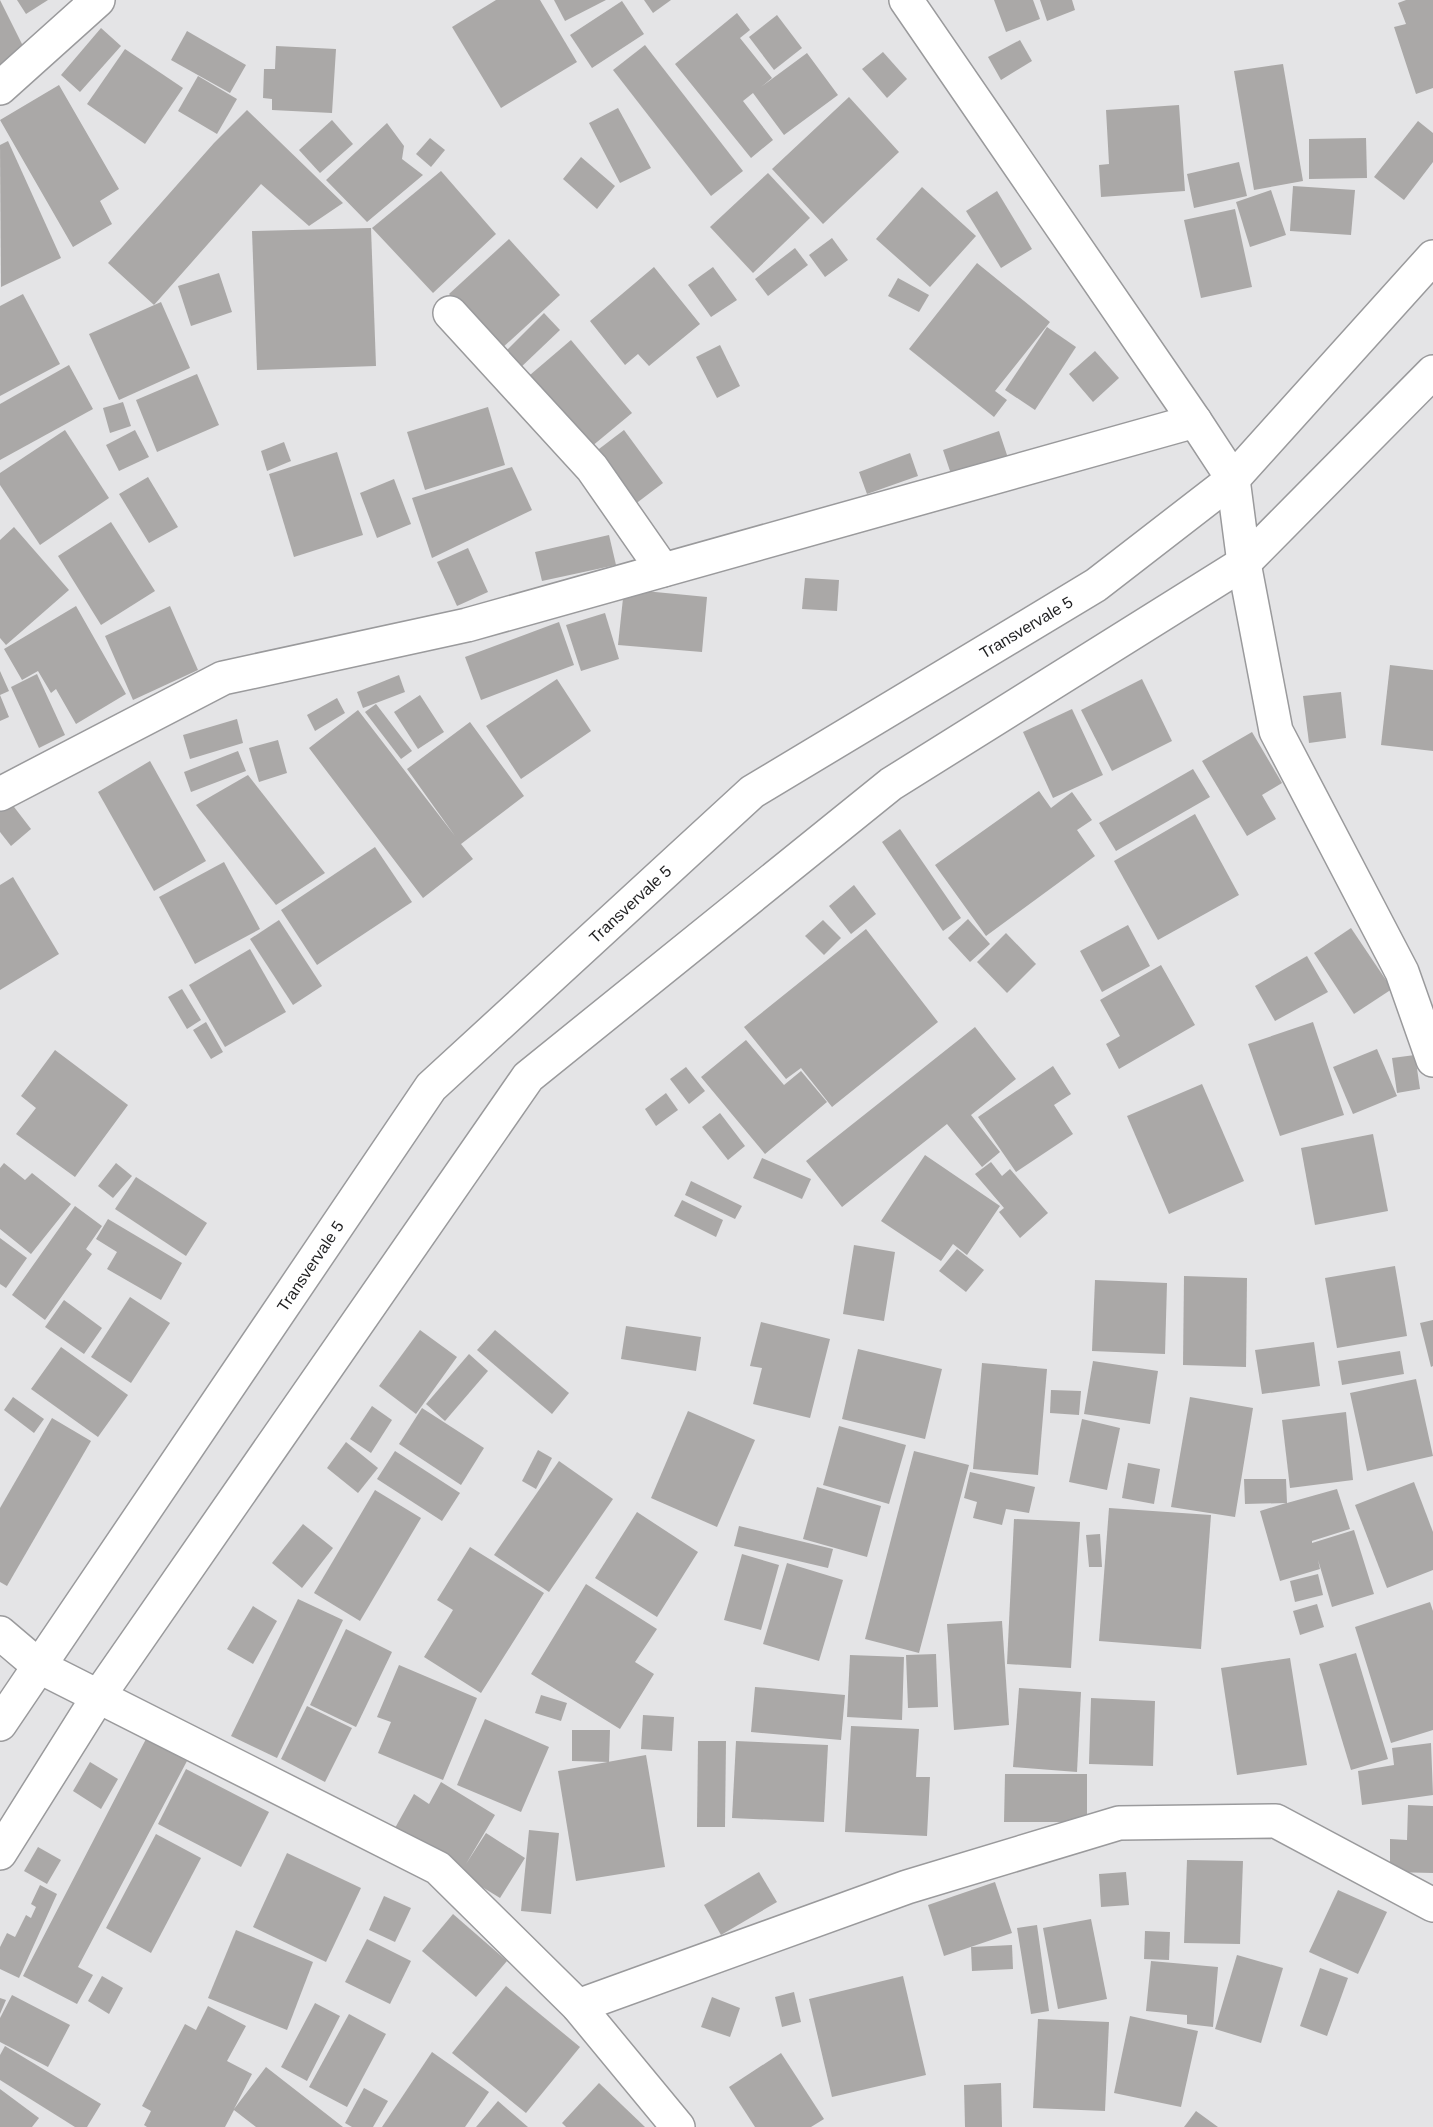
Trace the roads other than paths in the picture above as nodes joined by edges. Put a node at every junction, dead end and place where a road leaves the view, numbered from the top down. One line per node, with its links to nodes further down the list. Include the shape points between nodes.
1 (98, 0): 3 (street)
2 (906, 0): 7 (street)
3 (0, 88)
4 (1433, 257): 8 (street, Transvervale 5)
5 (450, 313): 10 (street, via 592,468)
6 (1432, 375): 9 (street)
7 (1195, 421): 8 (street); 10 (street)
8 (1233, 479): 9 (street); 14 (street, Transvervale 5, via 1096,585 752,792 431,1087)
9 (1244, 563): 12 (street, via 1276,731 1402,972); 15 (street, via 891,784 528,1077)
10 (663, 570): 11 (street, via 467,625 223,678)
11 (0, 794)
12 (1433, 1060)
13 (0, 1633): 14 (street)
14 (40, 1667): 15 (street); 16 (street, Transvervale 5)
15 (98, 1697): 17 (street); 19 (street, via 438,1868)
16 (0, 1724)
17 (0, 1853)
18 (1433, 1905): 19 (street, via 1276,1821 1119,1823 907,1887)
19 (578, 2006): 20 (street)
20 (678, 2127)

